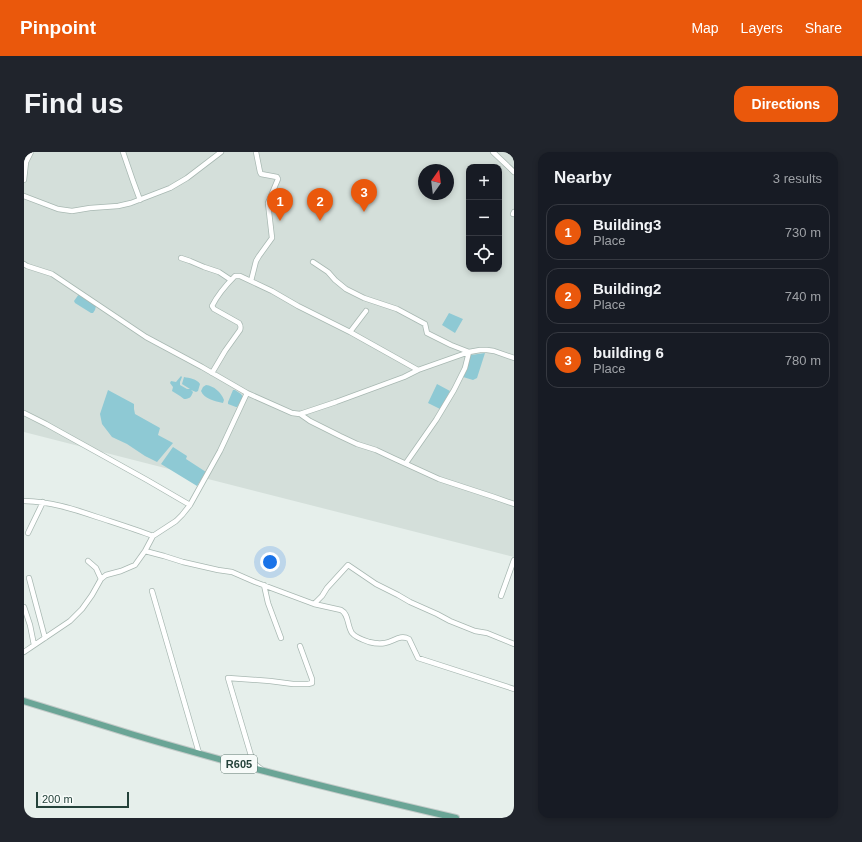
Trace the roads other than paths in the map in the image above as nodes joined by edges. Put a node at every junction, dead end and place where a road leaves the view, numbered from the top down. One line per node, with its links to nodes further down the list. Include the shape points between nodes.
1 (31, 152): 6 (street)
2 (124, 152): 10 (street)
3 (221, 152): 10 (street, via 187,178)
4 (256, 152): 15 (street, via 260,172 278,179 268,203 272,238 256,261)
5 (493, 152): 7 (street)
6 (25, 162): 8 (street)
7 (514, 172)
8 (24, 180)
9 (24, 196): 10 (street, via 58,209 72,211 118,206)
10 (140, 200)
11 (181, 258): 14 (street, via 219,272)
12 (313, 262): 18 (street, via 346,289 408,314 425,324 427,333)
13 (24, 264): 21 (street, via 52,274 146,337)
14 (231, 280): 15 (street, via 240,276); 21 (street, via 212,306 239,323 241,328)
15 (251, 281): 17 (street)
16 (366, 311): 17 (street)
17 (350, 332): 20 (street)
18 (469, 352): 19 (street, via 487,350); 20 (street); 25 (street, via 465,368 454,390)
19 (514, 358)
20 (418, 370): 24 (street)
21 (212, 373): 22 (street)
22 (247, 393): 24 (street, via 292,413); 29 (street, via 220,451)
23 (24, 413): 29 (street)
24 (300, 414): 25 (street, via 340,436)
25 (406, 464): 28 (street, via 439,479)
26 (24, 501): 27 (street)
27 (43, 502): 30 (street); 31 (street, via 68,507)
28 (514, 504)
29 (190, 505): 31 (street, via 176,521)
30 (28, 533)
31 (152, 536): 32 (street)
32 (145, 551): 36 (street, via 134,565); 37 (street, via 232,572)
33 (514, 560): 39 (street)
34 (88, 562): 36 (street, via 96,568)
35 (30, 578): 42 (street)
36 (101, 579): 42 (street, via 82,609 70,622)
37 (264, 585): 40 (street); 43 (street)
38 (152, 591): 50 (street)
39 (501, 596)
40 (314, 604): 44 (street, via 348,565 410,602 450,621); 48 (street, via 344,612 352,634 371,643 385,643 407,637 418,658)
41 (24, 607): 45 (street)
42 (45, 638): 45 (street)
43 (282, 638)
44 (514, 644)
45 (34, 645): 47 (street)
46 (300, 646): 51 (street, via 312,683 293,684 228,678 252,759)
47 (24, 652)
48 (514, 689)
49 (24, 701): 50 (main road, R605)
50 (199, 753): 51 (main road, R605)
51 (262, 770): 52 (main road, R605)
52 (456, 818)

